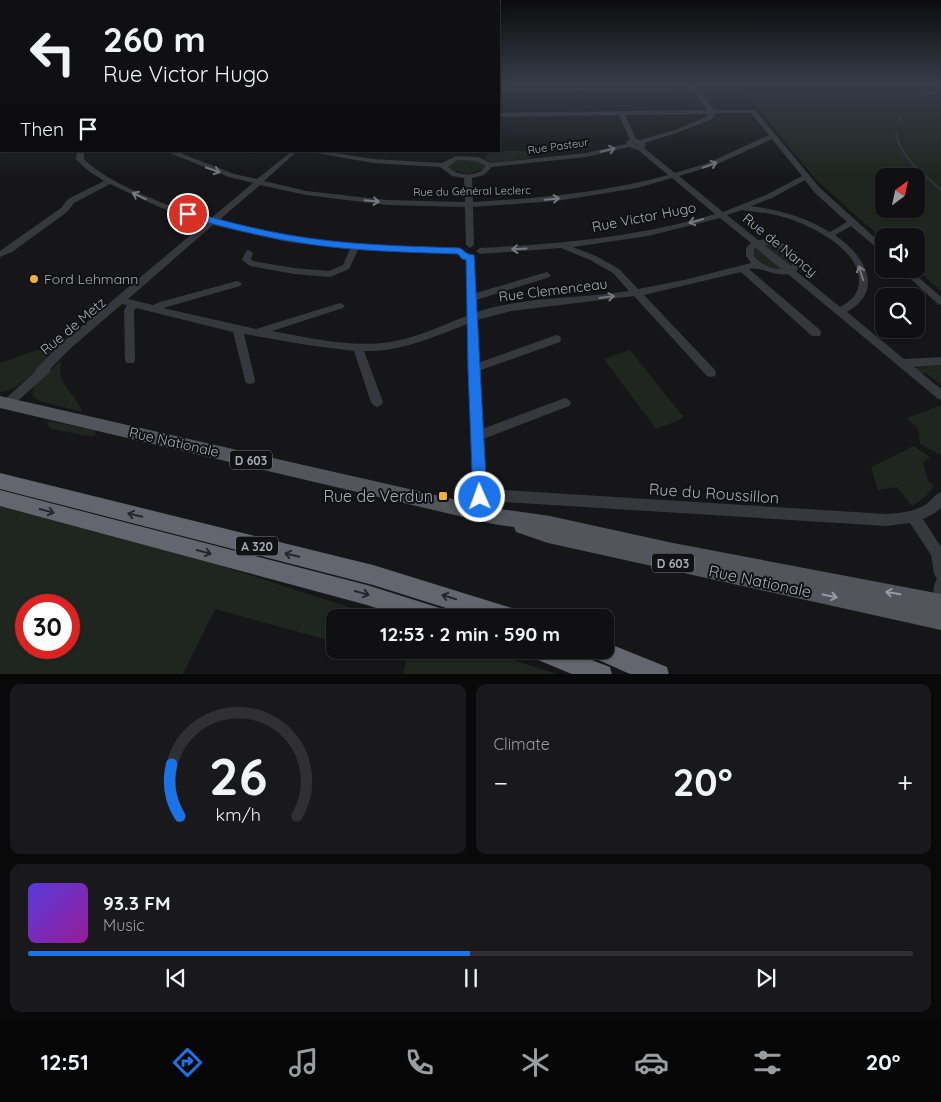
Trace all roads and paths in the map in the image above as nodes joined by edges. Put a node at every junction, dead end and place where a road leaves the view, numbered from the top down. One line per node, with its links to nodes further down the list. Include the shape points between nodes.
1 (532, 114): 5 (street)
2 (622, 114): 7 (street, Rue de Nancy)
3 (711, 114): 7 (street, Rue Pasteur, via 695,125)
4 (756, 114): 6 (street)
5 (500, 115)
6 (772, 136): 18 (street, Rue du Général Leclerc, one-way to 6, via 746,150); 19 (street)
7 (636, 144): 15 (street, Rue Pasteur, one-way to 7, via 586,155); 18 (street, Rue de Nancy)
8 (81, 152): 20 (street, via 83,163)
9 (170, 152): 21 (street, Rue du Général Leclerc, one-way to 21, via 198,165)
10 (298, 152): 16 (street); 21 (street, Rue de Metz)
11 (448, 152): 13 (street)
12 (486, 152): 14 (street)
13 (456, 158): 14 (street); 16 (street)
14 (478, 159): 15 (street)
15 (490, 165): 17 (street, Rue Pasteur, via 486,172)
16 (444, 166): 17 (street, via 450,173)
17 (468, 176): 22 (street)
18 (675, 176): 22 (street, Rue du Général Leclerc, one-way to 18, via 581,196); 24 (street, Rue de Nancy)
19 (806, 178): 23 (street, Rue Victor Hugo); 26 (street)
20 (110, 181): 25 (street, one-way to 20, via 148,200); 35 (street, via 71,201 64,210)
21 (258, 183): 22 (street, Rue du Général Leclerc, one-way to 22, via 354,199); 25 (street, Rue de Metz)
22 (469, 204): 30 (street)
23 (739, 208): 24 (street, Rue Victor Hugo); 27 (street, via 788,216)
24 (721, 214): 28 (street, Rue de Nancy); 32 (street, Rue Victor Hugo, one-way to 32, via 648,233)
25 (213, 222): 31 (street, via 290,238); 45 (street, Rue de Metz, via 148,278)
26 (852, 222): 27 (street); 29 (street)
27 (830, 235): 49 (street, one-way to 27, via 860,296 864,279 856,259)
28 (757, 243): 37 (street, via 749,252); 39 (street, Rue de Nancy); 39 (street, via 777,244 791,251 798,264)
29 (875, 243)
30 (470, 245): 33 (street); 36 (street, via 477,246)
31 (356, 246): 33 (street); 34 (street, via 346,267 330,274 250,263 246,260)
32 (562, 246): 36 (street, Rue Victor Hugo, one-way to 36); 43 (street, via 607,265)
33 (460, 251): 36 (street, via 465,256)
34 (249, 253)
35 (0, 254)
36 (475, 254): 44 (street)
37 (757, 264): 38 (street, Rue Clemenceau); 39 (street, via 770,270)
38 (742, 268): 43 (street, Rue Clemenceau); 53 (street)
39 (791, 271): 49 (street, Rue de Nancy)
40 (547, 275): 44 (street)
41 (914, 278): 46 (street)
42 (237, 284): 48 (street)
43 (636, 292): 50 (street, Rue Clemenceau, one-way to 43, via 517,306); 60 (street)
44 (472, 298): 50 (street)
45 (126, 302): 48 (street, Rue Clemenceau); 56 (street); 64 (street, Rue de Metz, via 109,312)
46 (941, 302)
47 (340, 306): 52 (street)
48 (154, 309): 51 (street, Rue Clemenceau)
49 (841, 312): 58 (street, Rue de Nancy)
50 (473, 319): 55 (street, Rue Clemenceau, via 393,345); 59 (street)
51 (238, 330): 52 (street, Rue Clemenceau); 61 (street)
52 (255, 333): 55 (street, Rue Clemenceau)
53 (816, 333)
54 (556, 338): 59 (street)
55 (357, 346): 63 (street)
56 (130, 360)
57 (941, 361): 58 (street)
58 (904, 363): 62 (street)
59 (474, 369): 66 (street)
60 (711, 373)
61 (250, 380)
62 (941, 395)
63 (377, 402)
64 (4, 403): 71 (main road, Rue Nationale / D 603)
65 (565, 403): 66 (street)
66 (478, 436): 68 (street)
67 (0, 481): 77 (highway, A 320, one-way to 67, via 372,575)
68 (480, 492): 71 (street); 72 (street, Rue du Roussillon, via 868,520)
69 (0, 498): 76 (highway, A 320, one-way to 76)
70 (941, 498): 72 (street, Rue du Roussillon, via 927,511)
71 (486, 515): 75 (main road, Rue Nationale / D 603, one-way to 71, via 682,553 550,524); 78 (main road, Rue Nationale / D 603, one-way to 78, via 548,535)
72 (913, 516): 73 (street, via 936,553)
73 (941, 574)
74 (941, 585): 75 (street)
75 (941, 601)
76 (411, 609)
77 (483, 609)
78 (941, 621)
79 (614, 656): 82 (highway)
80 (562, 659): 81 (highway)
81 (602, 674)
82 (659, 674)

